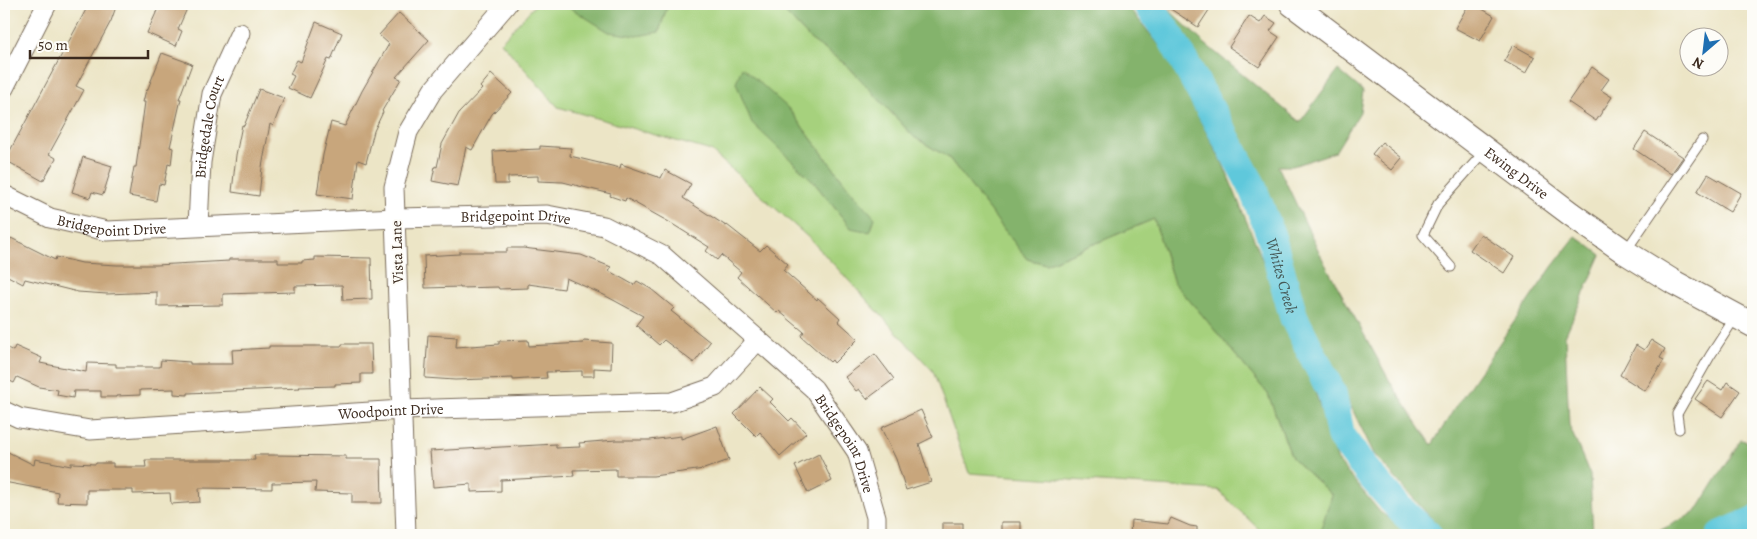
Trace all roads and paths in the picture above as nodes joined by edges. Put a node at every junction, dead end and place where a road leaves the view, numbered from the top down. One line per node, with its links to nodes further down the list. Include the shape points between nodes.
1 (47, 4): 5 (street)
2 (507, 4): 9 (street, Vista Lane, via 433,90 408,132 394,187)
3 (1292, 4): 7 (street, Ewing Drive)
4 (240, 33): 10 (street, Bridgedale Court, via 212,94 201,162)
5 (4, 88)
6 (1702, 140): 11 (lane)
7 (1486, 150): 11 (street, Ewing Drive); 12 (lane, via 1438,204 1423,235)
8 (4, 195): 10 (street, Bridgepoint Drive, via 50,218 107,231)
9 (396, 218): 10 (street, Bridgepoint Drive); 14 (street, Bridgepoint Drive, via 547,214 604,226 663,256); 16 (street, Vista Lane)
10 (198, 226)
11 (1625, 252): 13 (street, Ewing Drive)
12 (1451, 267)
13 (1744, 320): 17 (lane, via 1710,356 1677,414)
14 (758, 340): 16 (street, Woodpoint Drive, via 715,387 672,402); 19 (street, Bridgepoint Drive, via 814,390 857,452 876,516)
15 (4, 410): 16 (street, Woodpoint Drive, via 19,418 90,430)
16 (402, 410): 18 (street, Vista Lane)
17 (1679, 429)
18 (406, 535)
19 (876, 535)

